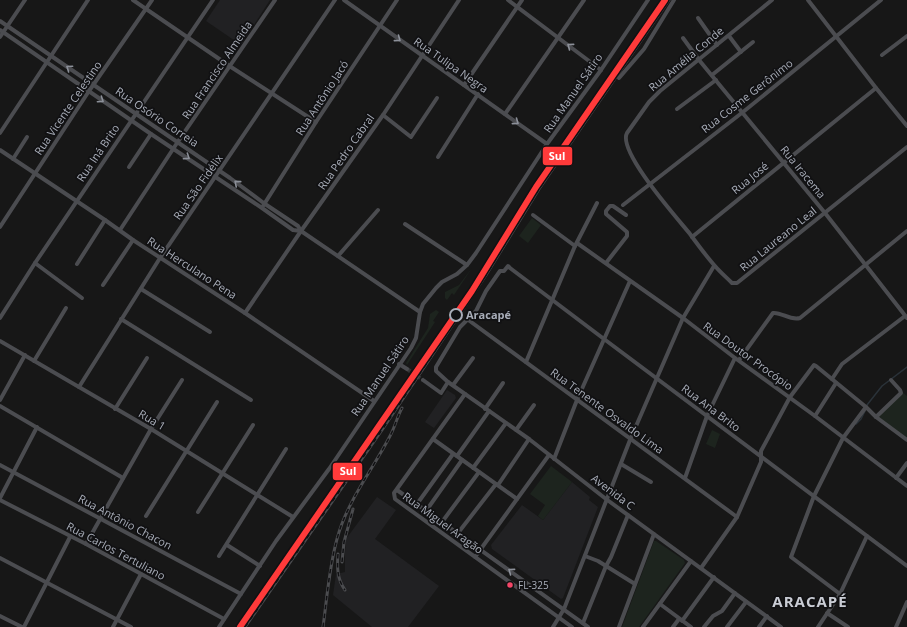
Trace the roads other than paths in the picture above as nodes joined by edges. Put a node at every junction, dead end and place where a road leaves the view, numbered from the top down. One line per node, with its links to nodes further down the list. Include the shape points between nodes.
1 (25, 0): 23 (street)
2 (88, 0): 36 (street)
3 (133, 0): 20 (street)
4 (152, 0): 20 (street, Rua Vicente Celestino)
5 (213, 0): 31 (street, Rua Iná Brito)
6 (275, 0): 41 (street, Rua Francisco Almeida)
7 (335, 0): 50 (street, Rua São Fidélix)
8 (344, 0): 24 (street, Rua Tulipa Negra)
9 (397, 0): 24 (street, Rua Antônio Jacó)
10 (459, 0): 38 (street, Rua Pedro Cabral)
11 (508, 0): 19 (street)
12 (522, 0): 19 (street)
13 (584, 0): 30 (street)
14 (648, 0): 42 (street, Rua Manuel Sátiro)
15 (674, 0): 44 (street, via 644,49)
16 (772, 0): 26 (street, Rua Amélia Conde)
17 (808, 0): 27 (street)
18 (881, 0): 27 (street, Rua Cosme Gerônimo)
19 (517, 7): 30 (street); 47 (street)
20 (146, 9): 31 (street); 46 (street, Rua Vicente Celestino)
21 (698, 18): 34 (street)
22 (0, 21): 23 (street, Rua Osório Correia)
23 (7, 26): 25 (street); 36 (street, Rua Osório Correia)
24 (380, 26): 38 (street, Rua Tulipa Negra, one-way to 38); 59 (street, Rua Antônio Jacó)
25 (2, 31): 29 (street); 40 (street, Rua Osório Correia)
26 (728, 36): 34 (street, Rua Amélia Conde); 35 (street)
27 (837, 36): 48 (street); 54 (street, Rua Cosme Gerônimo)
28 (907, 36): 37 (street)
29 (0, 37)
30 (558, 37): 42 (street, one-way to 30); 56 (street)
31 (188, 38): 41 (street); 55 (street, Rua Iná Brito)
32 (683, 38): 39 (street, Rua Iracema)
33 (753, 42): 35 (street)
34 (717, 45): 39 (street, Rua Amélia Conde)
35 (741, 52): 43 (street)
36 (51, 55): 40 (street); 46 (street, Rua Osório Correia, one-way to 36)
37 (882, 55)
38 (422, 56): 47 (street, Rua Tulipa Negra); 57 (street, Rua Pedro Cabral)
39 (699, 60): 43 (street, Rua Iracema); 76 (street, Rua Amélia Conde, via 649,102 626,136 626,143 634,160)
40 (46, 62): 49 (street, Rua Osório Correia); 61 (street)
41 (231, 66): 50 (street); 64 (street, Rua Francisco Almeida)
42 (601, 70): 65 (street, Rua Manuel Sátiro)
43 (712, 75): 45 (street, Rua Iracema)
44 (619, 78)
45 (716, 80): 53 (street); 54 (street, Rua Iracema)
46 (93, 85): 49 (street, Rua Vicente Celestino); 55 (street, Rua Osório Correia)
47 (464, 86): 51 (street, Rua Tulipa Negra)
48 (876, 88): 60 (street); 71 (street, Rua José)
49 (89, 91): 58 (street, Rua Osório Correia, one-way to 58); 74 (street, Rua Vicente Celestino)
50 (272, 93): 59 (street); 73 (street, Rua São Fidélix)
51 (478, 94): 56 (street, Rua Tulipa Negra); 69 (street)
52 (437, 98): 57 (street, via 411,137)
53 (677, 109)
54 (743, 112): 71 (street, Rua Iracema); 76 (street, Rua Cosme Gerônimo)
55 (136, 114): 58 (street, Rua Iná Brito); 64 (street, Rua Osório Correia)
56 (505, 114): 65 (street, Rua Tulipa Negra, one-way to 65)
57 (383, 116): 89 (street, Rua Pedro Cabral)
58 (131, 120): 62 (street, Rua Osório Correia); 77 (street, Rua Iná Brito)
59 (316, 122): 80 (street, Rua Antônio Jacó)
60 (907, 126)
61 (0, 133)
62 (151, 134): 67 (street, Rua Osório Correia); 72 (street)
63 (27, 137): 70 (street)
64 (178, 143): 67 (street, Rua Francisco Almeida); 73 (street, Rua Osório Correia)
65 (547, 144): 100 (street, Rua Manuel Sátiro)
66 (907, 147): 82 (street, Rua Laureano Leal)
67 (174, 148): 75 (street, Rua Osório Correia, one-way to 75); 88 (street, Rua Francisco Almeida)
68 (0, 150): 70 (street, Rua Herculano Pena)
69 (438, 156)
70 (13, 159): 74 (street, Rua Herculano Pena)
71 (783, 162): 82 (street, Rua Iracema); 91 (street, Rua José)
72 (129, 167)
73 (220, 171): 75 (street, Rua São Fidélix); 80 (street, Rua Osório Correia, one-way to 73)
74 (35, 173): 77 (street, Rua Herculano Pena); 87 (street, Rua Vicente Celestino)
75 (216, 177): 80 (street, Rua Osório Correia); 95 (street, Rua São Fidélix)
76 (650, 184): 79 (street, Rua Cosme Gerônimo); 91 (street)
77 (76, 201): 85 (street, Rua Herculano Pena); 96 (street, Rua Iná Brito)
78 (597, 203): 93 (street)
79 (622, 205)
80 (263, 206): 89 (street, Rua Osório Correia, via 298,226)
81 (378, 210): 94 (street)
82 (825, 213): 99 (street, Rua Iracema); 101 (street, Rua Laureano Leal, via 738,283 735,284)
83 (533, 215): 93 (street, Rua Doutor Procópio)
84 (626, 215): 97 (street, via 613,206 606,211 606,214 627,232 627,236)
85 (105, 220): 88 (street, Rua Herculano Pena); 98 (street)
86 (404, 224): 100 (street)
87 (0, 227)
88 (120, 230): 92 (street, Rua Herculano Pena)
89 (301, 231): 94 (street, Rua Osório Correia); 109 (street, Rua Pedro Cabral)
90 (907, 231): 99 (street)
91 (692, 237): 101 (street)
92 (132, 240): 95 (street, Rua Herculano Pena); 103 (street)
93 (576, 244): 97 (street, Rua Doutor Procópio); 106 (street)
94 (338, 256): 108 (street, Rua Osório Correia)
95 (160, 258): 104 (street, Rua São Fidélix); 109 (street, Rua Herculano Pena)
96 (35, 263): 105 (street); 111 (street, Rua Iná Brito)
97 (606, 263): 102 (street, Rua Doutor Procópio)
98 (77, 264)
99 (865, 264): 110 (street, Rua Iracema); 121 (street, via 800,318 794,319 773,313)
100 (467, 265): 108 (street, Rua Manuel Sátiro, via 442,282 423,304)
101 (714, 266): 112 (street)
102 (630, 281): 112 (street, Rua Doutor Procópio); 116 (street)
103 (103, 285)
104 (141, 289): 113 (street, Rua São Fidélix); 115 (street)
105 (82, 298)
106 (552, 300): 114 (street, Rua Ana Brito, via 508,266 500,272 476,311); 116 (street, Rua Ana Brito); 123 (street)
107 (66, 308): 122 (street)
108 (420, 312): 124 (street, Rua Manuel Sátiro, via 416,338)
109 (245, 313): 141 (street, Rua Herculano Pena)
110 (906, 317): 127 (street, via 842,364)
111 (0, 318)
112 (683, 318): 121 (street, Rua Doutor Procópio); 126 (street)
113 (121, 319): 135 (street, Rua São Fidélix); 139 (street)
114 (467, 319): 123 (street, Rua Tenente Osvaldo Lima); 131 (street, Avenida C, via 436,370)
115 (210, 332)
116 (604, 339): 126 (street, Rua Ana Brito); 140 (street)
117 (0, 341): 118 (street, Rua 1)
118 (25, 355): 122 (street, Rua 1); 138 (street)
119 (147, 358): 146 (street)
120 (473, 358): 134 (street)
121 (737, 359): 137 (street, Rua Doutor Procópio); 148 (street)
122 (34, 361): 135 (street, Rua 1)
123 (526, 362): 140 (street, Rua Tenente Osvaldo Lima)
124 (399, 364): 125 (street); 141 (street, Rua Manuel Sátiro)
125 (407, 369)
126 (657, 379): 148 (street, Rua Ana Brito); 159 (street)
127 (832, 379): 133 (street); 137 (street, via 814,365)
128 (182, 380): 154 (street)
129 (422, 380): 131 (street, via 441,393)
130 (890, 380): 150 (street, via 901,393)
131 (448, 382): 134 (street, Avenida C)
132 (503, 383): 147 (street)
133 (836, 383): 145 (street); 149 (street)
134 (453, 385): 136 (street, Avenida C)
135 (79, 387): 146 (street, Rua 1)
136 (465, 394): 147 (street, Avenida C); 157 (street)
137 (790, 397): 149 (street, Rua Doutor Procópio); 165 (street, via 761,451)
138 (0, 400)
139 (251, 400)
140 (577, 400): 159 (street, Rua Tenente Osvaldo Lima); 166 (street)
141 (374, 401): 192 (street, Rua Manuel Sátiro, via 329,469)
142 (217, 402): 162 (street)
143 (534, 405): 155 (street)
144 (0, 406): 153 (street)
145 (866, 407): 150 (street); 156 (street)
146 (115, 409): 154 (street, Rua 1)
147 (487, 410): 151 (street, Avenida C); 163 (street)
148 (707, 416): 165 (street, Rua Ana Brito); 176 (street)
149 (815, 416): 156 (street, Rua Doutor Procópio)
150 (876, 417): 160 (street)
151 (506, 423): 155 (street, Avenida C); 171 (street)
152 (253, 425): 174 (street)
153 (37, 427): 172 (street); 175 (street)
154 (151, 430): 162 (street, Rua 1); 175 (street)
155 (516, 430): 158 (street, Avenida C)
156 (843, 438): 177 (street, Rua Doutor Procópio); 183 (street)
157 (433, 439): 163 (street); 181 (street)
158 (529, 439): 164 (street, Avenida C); 179 (street)
159 (630, 440): 169 (street); 176 (street, Rua Tenente Osvaldo Lima)
160 (907, 440)
161 (286, 449): 182 (street)
162 (187, 452): 174 (street, Rua 1); 191 (street)
163 (455, 455): 167 (street); 187 (street)
164 (549, 455): 166 (street, Avenida C); 185 (street)
165 (761, 456): 183 (street, Rua Ana Brito); 193 (street, via 761,462)
166 (554, 458): 186 (street, Avenida C)
167 (462, 460): 171 (street); 188 (street)
168 (907, 463): 177 (street)
169 (621, 464): 178 (street); 186 (street)
170 (0, 465): 172 (street, Rua Antônio Chacon)
171 (473, 468): 173 (street)
172 (14, 472): 184 (street); 194 (street, Rua Antônio Chacon)
173 (479, 472): 179 (street); 195 (street)
174 (223, 474): 182 (street, Rua 1); 189 (street)
175 (123, 478): 194 (street)
176 (685, 478): 193 (street, Rua Tenente Osvaldo Lima)
177 (896, 478): 180 (street, Rua Doutor Procópio)
178 (651, 482)
179 (497, 484): 185 (street); 196 (street)
180 (907, 486)
181 (397, 490): 187 (street, Rua Miguel Aragão); 200 (street, Rua Miguel Aragão, via 394,497 398,502)
182 (258, 495): 192 (street, Rua 1); 202 (street)
183 (814, 496): 198 (street, Rua Ana Brito); 220 (street, via 791,557)
184 (0, 499): 199 (street, Rua Carlos Tertuliano)
185 (517, 499): 203 (street)
186 (606, 499): 190 (street, Avenida C); 205 (street)
187 (417, 504): 188 (street, Rua Miguel Aragão)
188 (426, 511): 195 (street, Rua Miguel Aragão)
189 (198, 512)
190 (628, 515): 197 (street, Avenida C); 210 (street)
191 (146, 516)
192 (293, 517): 209 (street, Rua Manuel Sátiro)
193 (736, 517): 212 (street)
194 (100, 520): 201 (street); 218 (street, Rua Antônio Chacon)
195 (442, 522): 196 (street, Rua Miguel Aragão)
196 (456, 532): 200 (street); 203 (street, Rua Miguel Aragão)
197 (654, 534): 208 (street, Avenida C); 216 (street)
198 (868, 536): 211 (street, Rua Ana Brito); 220 (street)
199 (70, 537): 201 (street, Rua Carlos Tertuliano); 215 (street)
200 (449, 539): 206 (street, Rua Miguel Aragão)
201 (86, 544): 213 (street, Rua Carlos Tertuliano)
202 (226, 545): 204 (street); 209 (street)
203 (480, 550): 206 (street); 219 (street, Rua Miguel Aragão, one-way to 203)
204 (219, 556)
205 (585, 556): 210 (street); 225 (street)
206 (475, 557): 221 (street, Rua Miguel Aragão)
207 (0, 558): 215 (street)
208 (691, 561): 212 (street, Avenida C); 224 (street)
209 (260, 566): 218 (street, Rua Manuel Sátiro)
210 (606, 566): 216 (street); 233 (street)
211 (907, 566)
212 (701, 568): 214 (street, Avenida C)
213 (141, 574): 230 (street, Rua Carlos Tertuliano); 231 (street)
214 (714, 577): 217 (street, Avenida C); 232 (street)
215 (47, 582): 231 (street); 234 (street)
216 (635, 584): 241 (street)
217 (735, 593): 222 (street, Avenida C); 245 (street)
218 (242, 594): 230 (street, Rua Manuel Sátiro)
219 (543, 594): 221 (street); 225 (street, Rua Miguel Aragão)
220 (840, 594): 226 (street)
221 (537, 602): 229 (street, Rua Miguel Aragão)
222 (746, 602): 228 (street, Avenida C); 246 (street)
223 (907, 602): 251 (street)
224 (660, 604): 232 (street); 242 (street)
225 (564, 609): 229 (street); 233 (street, Rua Miguel Aragão)
226 (827, 613): 249 (street); 250 (street)
227 (0, 616): 234 (street)
228 (766, 616): 247 (street); 248 (street, Avenida C)
229 (559, 618): 238 (street); 239 (street, Rua Miguel Aragão)
230 (224, 619): 237 (street, Rua Manuel Sátiro)
231 (117, 620): 235 (street); 236 (street)
232 (680, 620): 243 (street); 244 (street)
233 (583, 623): 240 (street, Rua Miguel Aragão)
234 (23, 627)
235 (113, 627)
236 (131, 627)
237 (219, 627)
238 (553, 627)
239 (572, 627)
240 (588, 627)
241 (619, 627)
242 (643, 627)
243 (673, 627)
244 (691, 627)
245 (704, 627)
246 (727, 627)
247 (759, 627)
248 (781, 627)
249 (818, 627)
250 (848, 627)
251 (896, 627)

